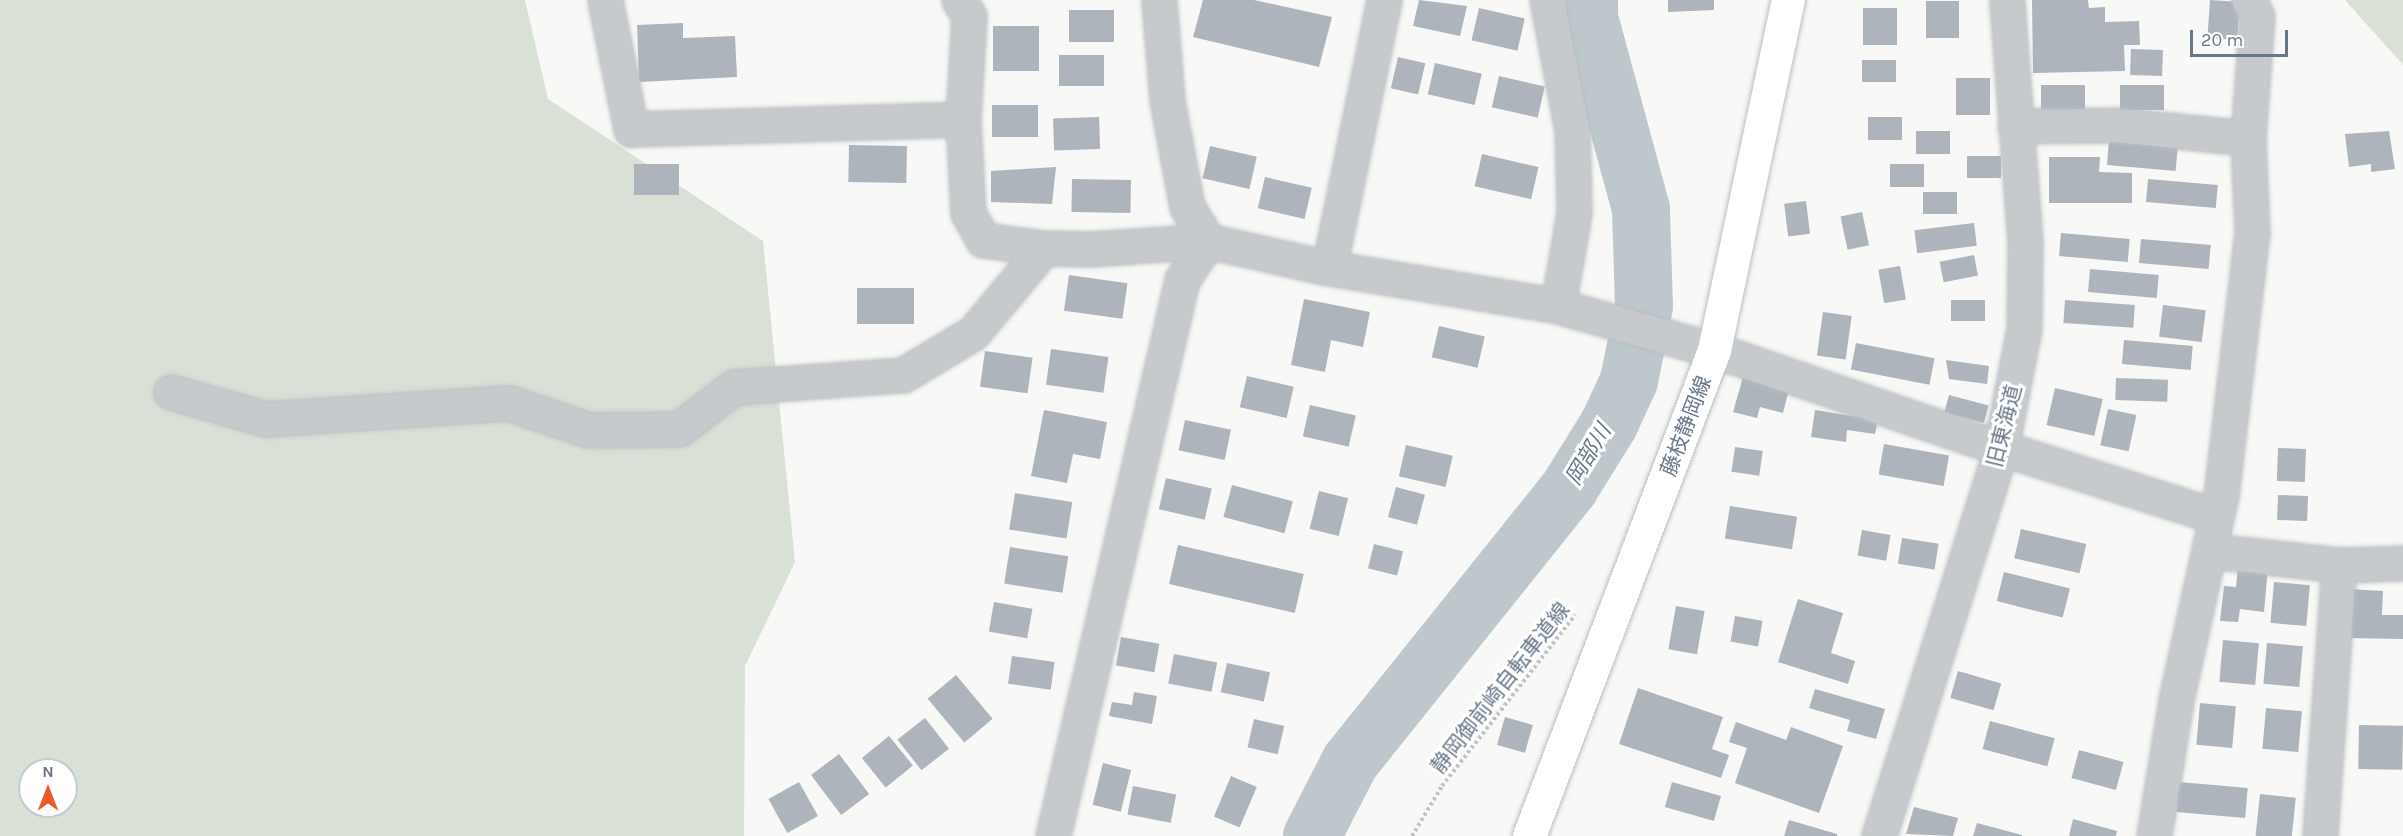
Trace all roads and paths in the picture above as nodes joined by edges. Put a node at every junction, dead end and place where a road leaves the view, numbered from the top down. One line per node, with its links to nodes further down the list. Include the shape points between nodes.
1 (605, 0): 9 (street, via 631,129)
2 (959, 0): 9 (street, via 969,16)
3 (1159, 0): 12 (street, via 1167,100 1187,207)
4 (1384, 0): 14 (street)
5 (1547, 0): 15 (street, via 1572,130 1574,213)
6 (1788, 0): 16 (main road, 藤枝静岡線)
7 (2007, 0): 10 (street, 旧東海道)
8 (2249, 0): 11 (street, via 2257,16)
9 (963, 119): 13 (street, via 968,213 983,240)
10 (2015, 126): 11 (street, via 2116,125); 18 (street, 旧東海道, via 2025,242 2024,329)
11 (2248, 138): 19 (street, via 2252,231 2221,496)
12 (1208, 241): 13 (street); 14 (street); 24 (street, via 1182,280)
13 (1044, 248): 17 (street, via 973,333 903,375 734,387 678,429 589,430 509,403 266,419)
14 (1329, 268): 15 (street)
15 (1558, 306): 16 (street)
16 (1714, 350): 18 (street); 26 (main road, 藤枝静岡線)
17 (171, 392)
18 (2001, 448): 19 (street); 27 (street, 旧東海道)
19 (2215, 516): 20 (street)
20 (2211, 551): 22 (street); 28 (street, via 2176,700)
21 (2403, 563): 22 (street)
22 (2339, 565): 29 (street)
23 (1580, 610): 25 (path, 静岡御前崎自転車道線, via 1442,786)
24 (1053, 836)
25 (1412, 836)
26 (1529, 836)
27 (1879, 836)
28 (2154, 836)
29 (2320, 836)

